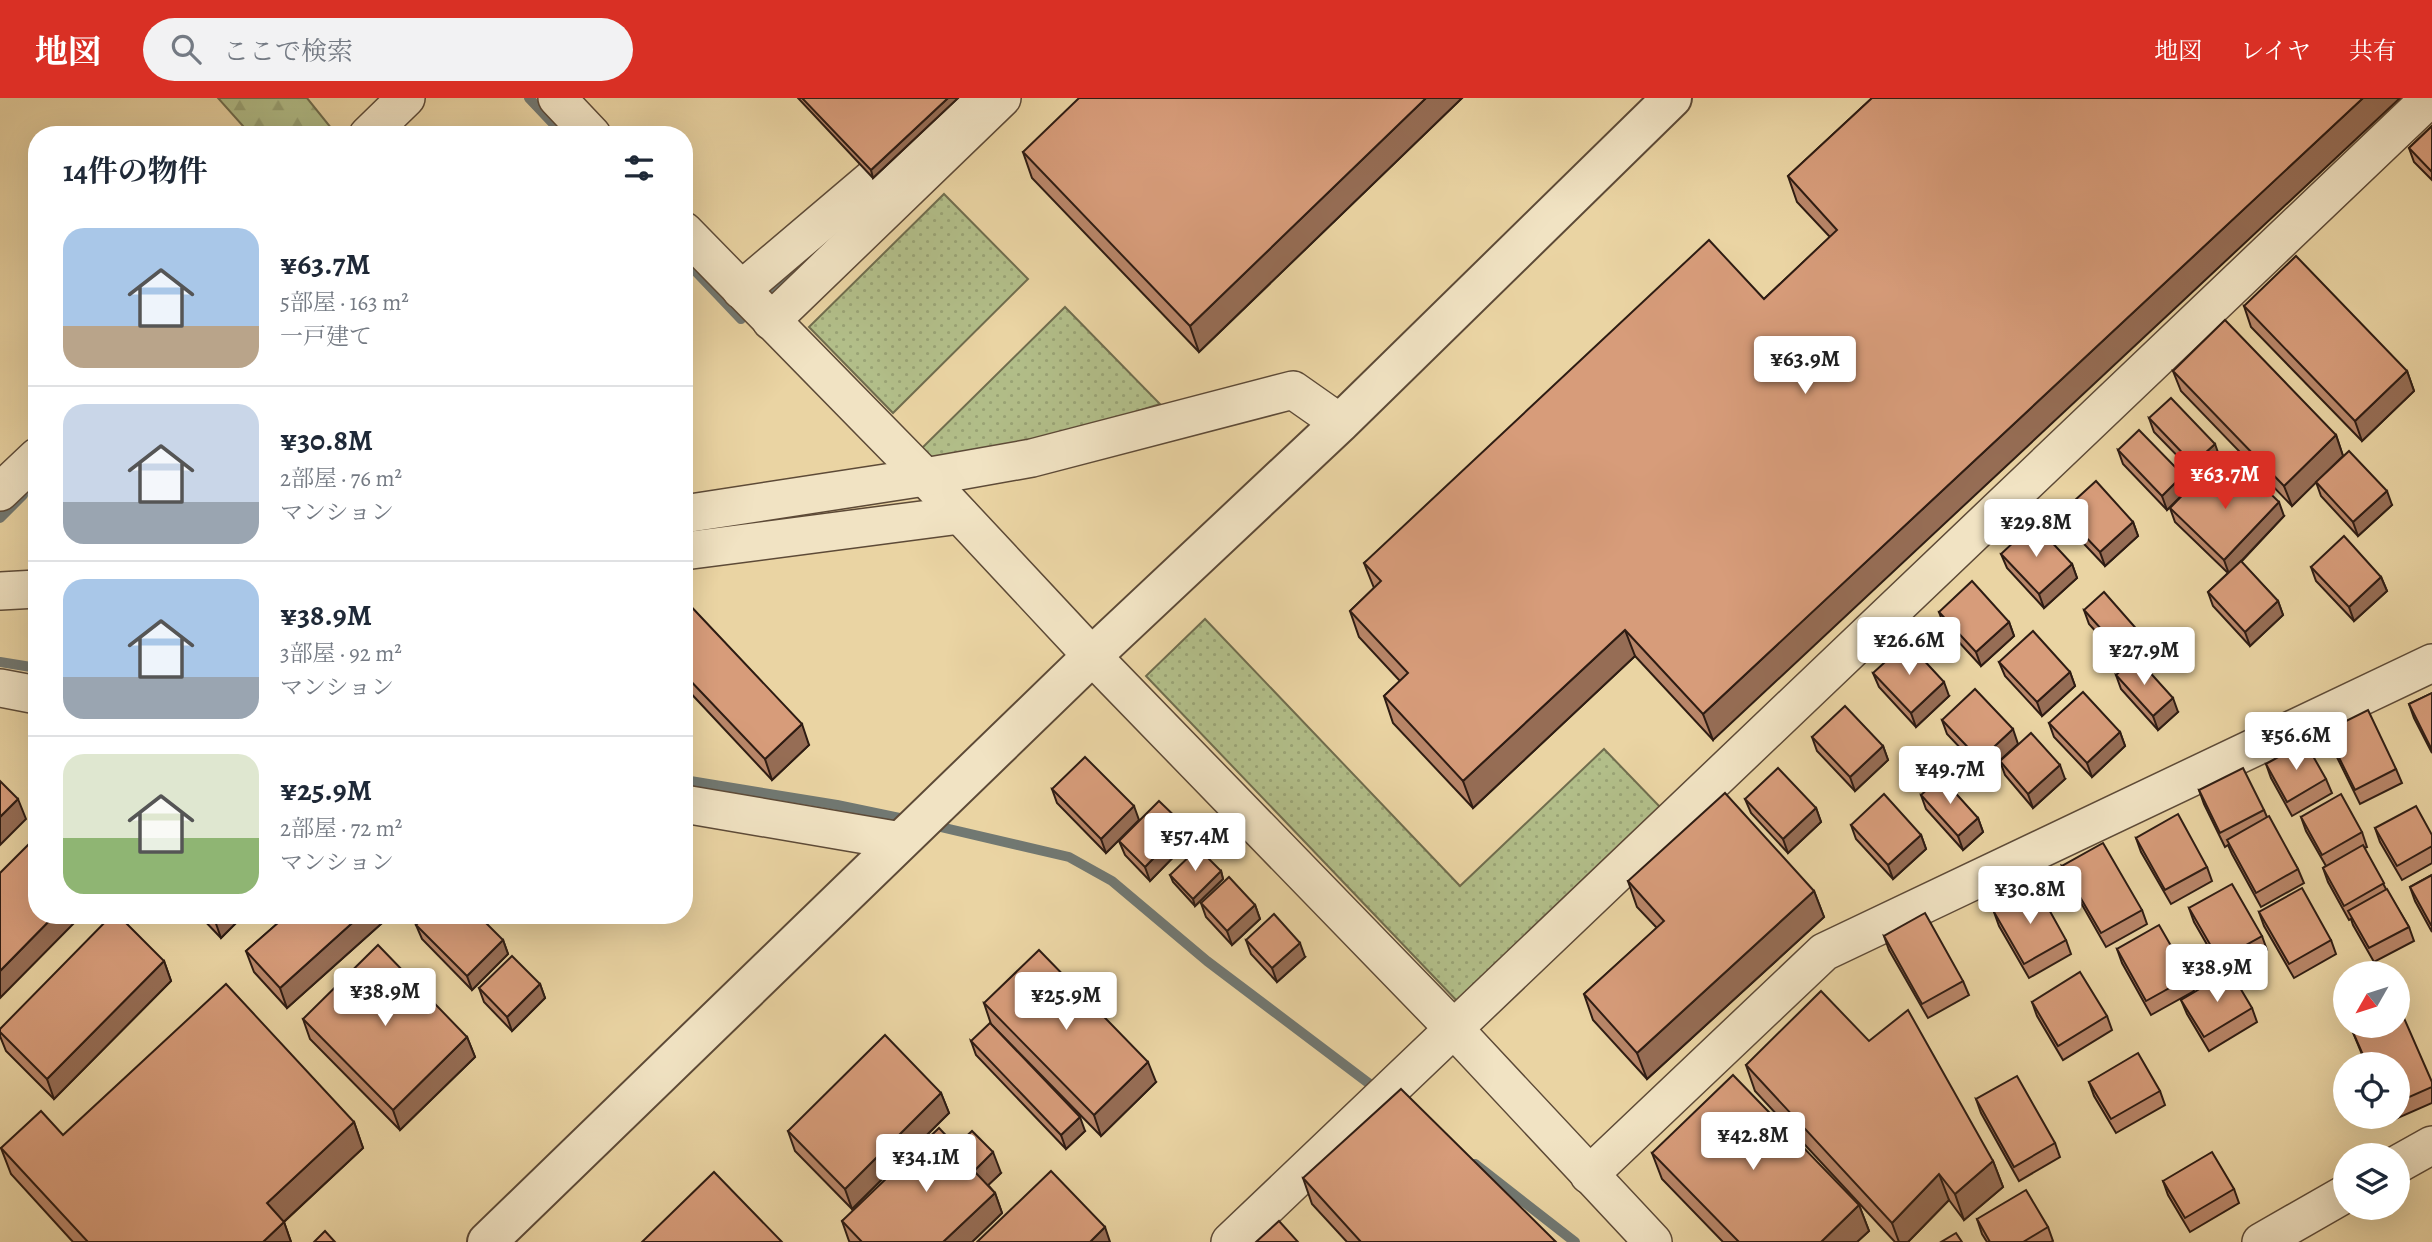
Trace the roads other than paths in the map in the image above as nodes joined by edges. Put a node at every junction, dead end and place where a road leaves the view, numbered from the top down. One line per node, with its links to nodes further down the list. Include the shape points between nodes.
1 (406, 98): 7 (street)
2 (557, 98): 8 (street)
3 (958, 98): 10 (street, via 873,178)
4 (1002, 98): 11 (street)
5 (1672, 98): 12 (street)
6 (2430, 98): 27 (street)
7 (377, 126)
8 (583, 126)
9 (693, 240): 10 (street)
10 (741, 290): 11 (street)
11 (771, 321): 14 (street)
12 (1340, 423): 14 (street, via 1293,390 1032,458); 21 (street)
13 (28, 466): 15 (street)
14 (925, 477): 16 (street); 17 (street)
15 (0, 492)
16 (693, 513)
17 (960, 515): 18 (street); 21 (street)
18 (693, 550)
19 (28, 589): 20 (street)
20 (0, 591)
21 (1092, 656): 26 (street); 27 (street)
22 (2432, 663): 30 (street, via 1824,952)
23 (0, 688): 24 (street)
24 (28, 693)
25 (693, 806): 26 (street)
26 (901, 841): 32 (street)
27 (1454, 1030): 30 (street); 33 (street)
28 (2432, 1145): 29 (street)
29 (2410, 1157)
30 (1589, 1175): 34 (street)
31 (2333, 1201): 35 (street)
32 (487, 1242)
33 (1230, 1242)
34 (1653, 1242)
35 (2261, 1242)

